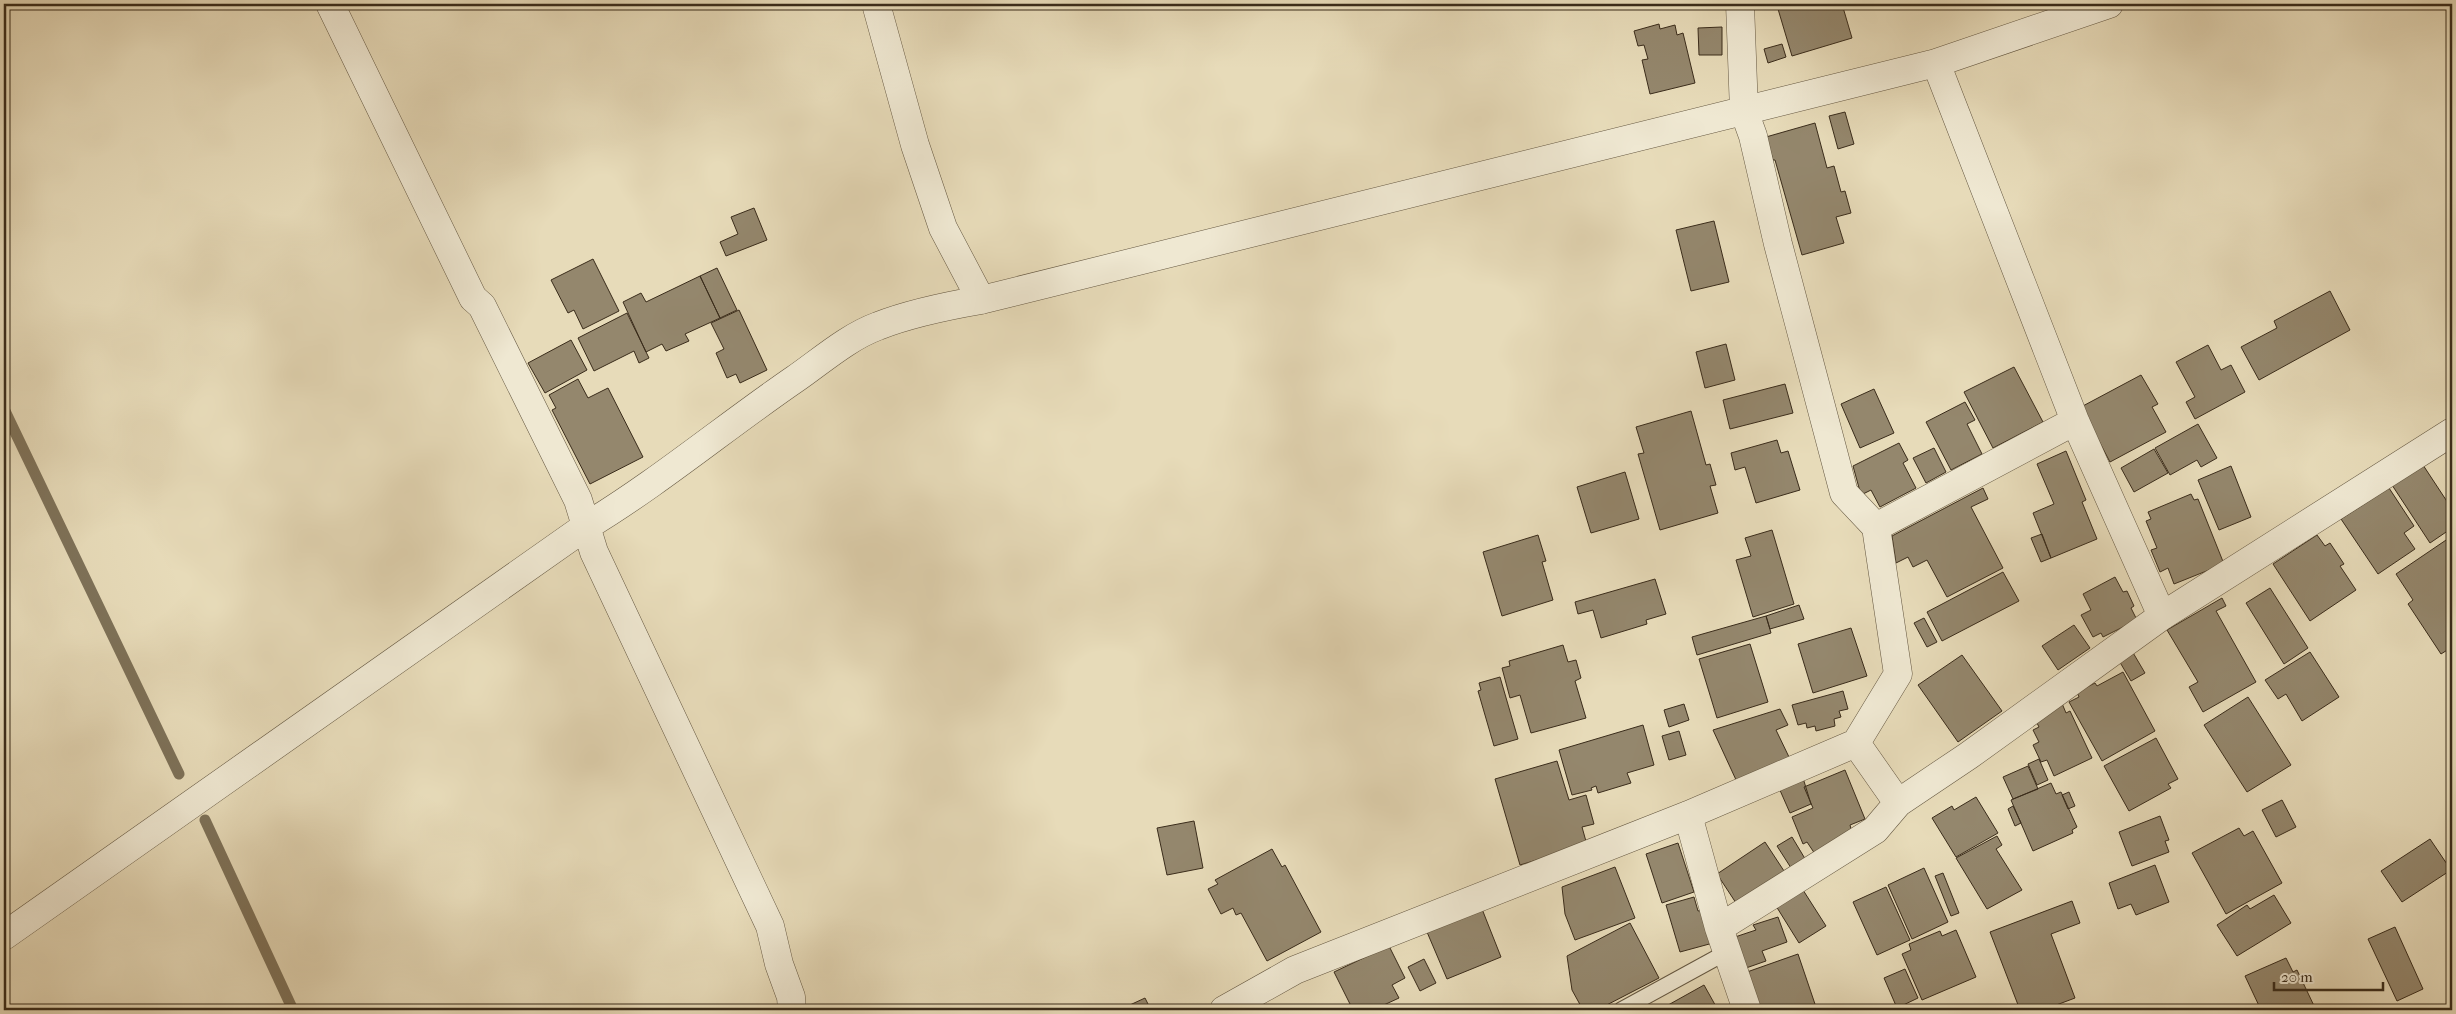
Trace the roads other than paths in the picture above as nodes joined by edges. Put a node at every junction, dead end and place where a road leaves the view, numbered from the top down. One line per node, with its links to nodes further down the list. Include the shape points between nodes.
1 (330, 4): 11 (street, via 473,298 482,306 578,500)
2 (876, 4): 7 (street, via 915,145 943,228)
3 (1740, 4): 6 (street)
4 (2109, 4): 5 (street)
5 (1936, 63): 6 (street); 8 (street)
6 (1744, 111): 7 (street); 10 (street, via 1844,493)
7 (981, 300): 11 (street, via 942,307 877,326 749,410)
8 (2075, 421): 10 (street); 12 (street)
9 (2452, 432): 12 (street)
10 (1876, 527): 13 (street, via 1898,674)
11 (585, 528): 16 (street); 18 (street, via 770,926)
12 (2162, 616): 14 (street)
13 (1856, 743): 14 (street); 15 (street)
14 (1898, 803): 17 (street, via 1875,830)
15 (1688, 815): 17 (street); 19 (street, via 1295,970)
16 (4, 936)
17 (1723, 940): 20 (lane); 21 (street)
18 (792, 1010)
19 (1224, 1010)
20 (1622, 1010)
21 (1747, 1010)

